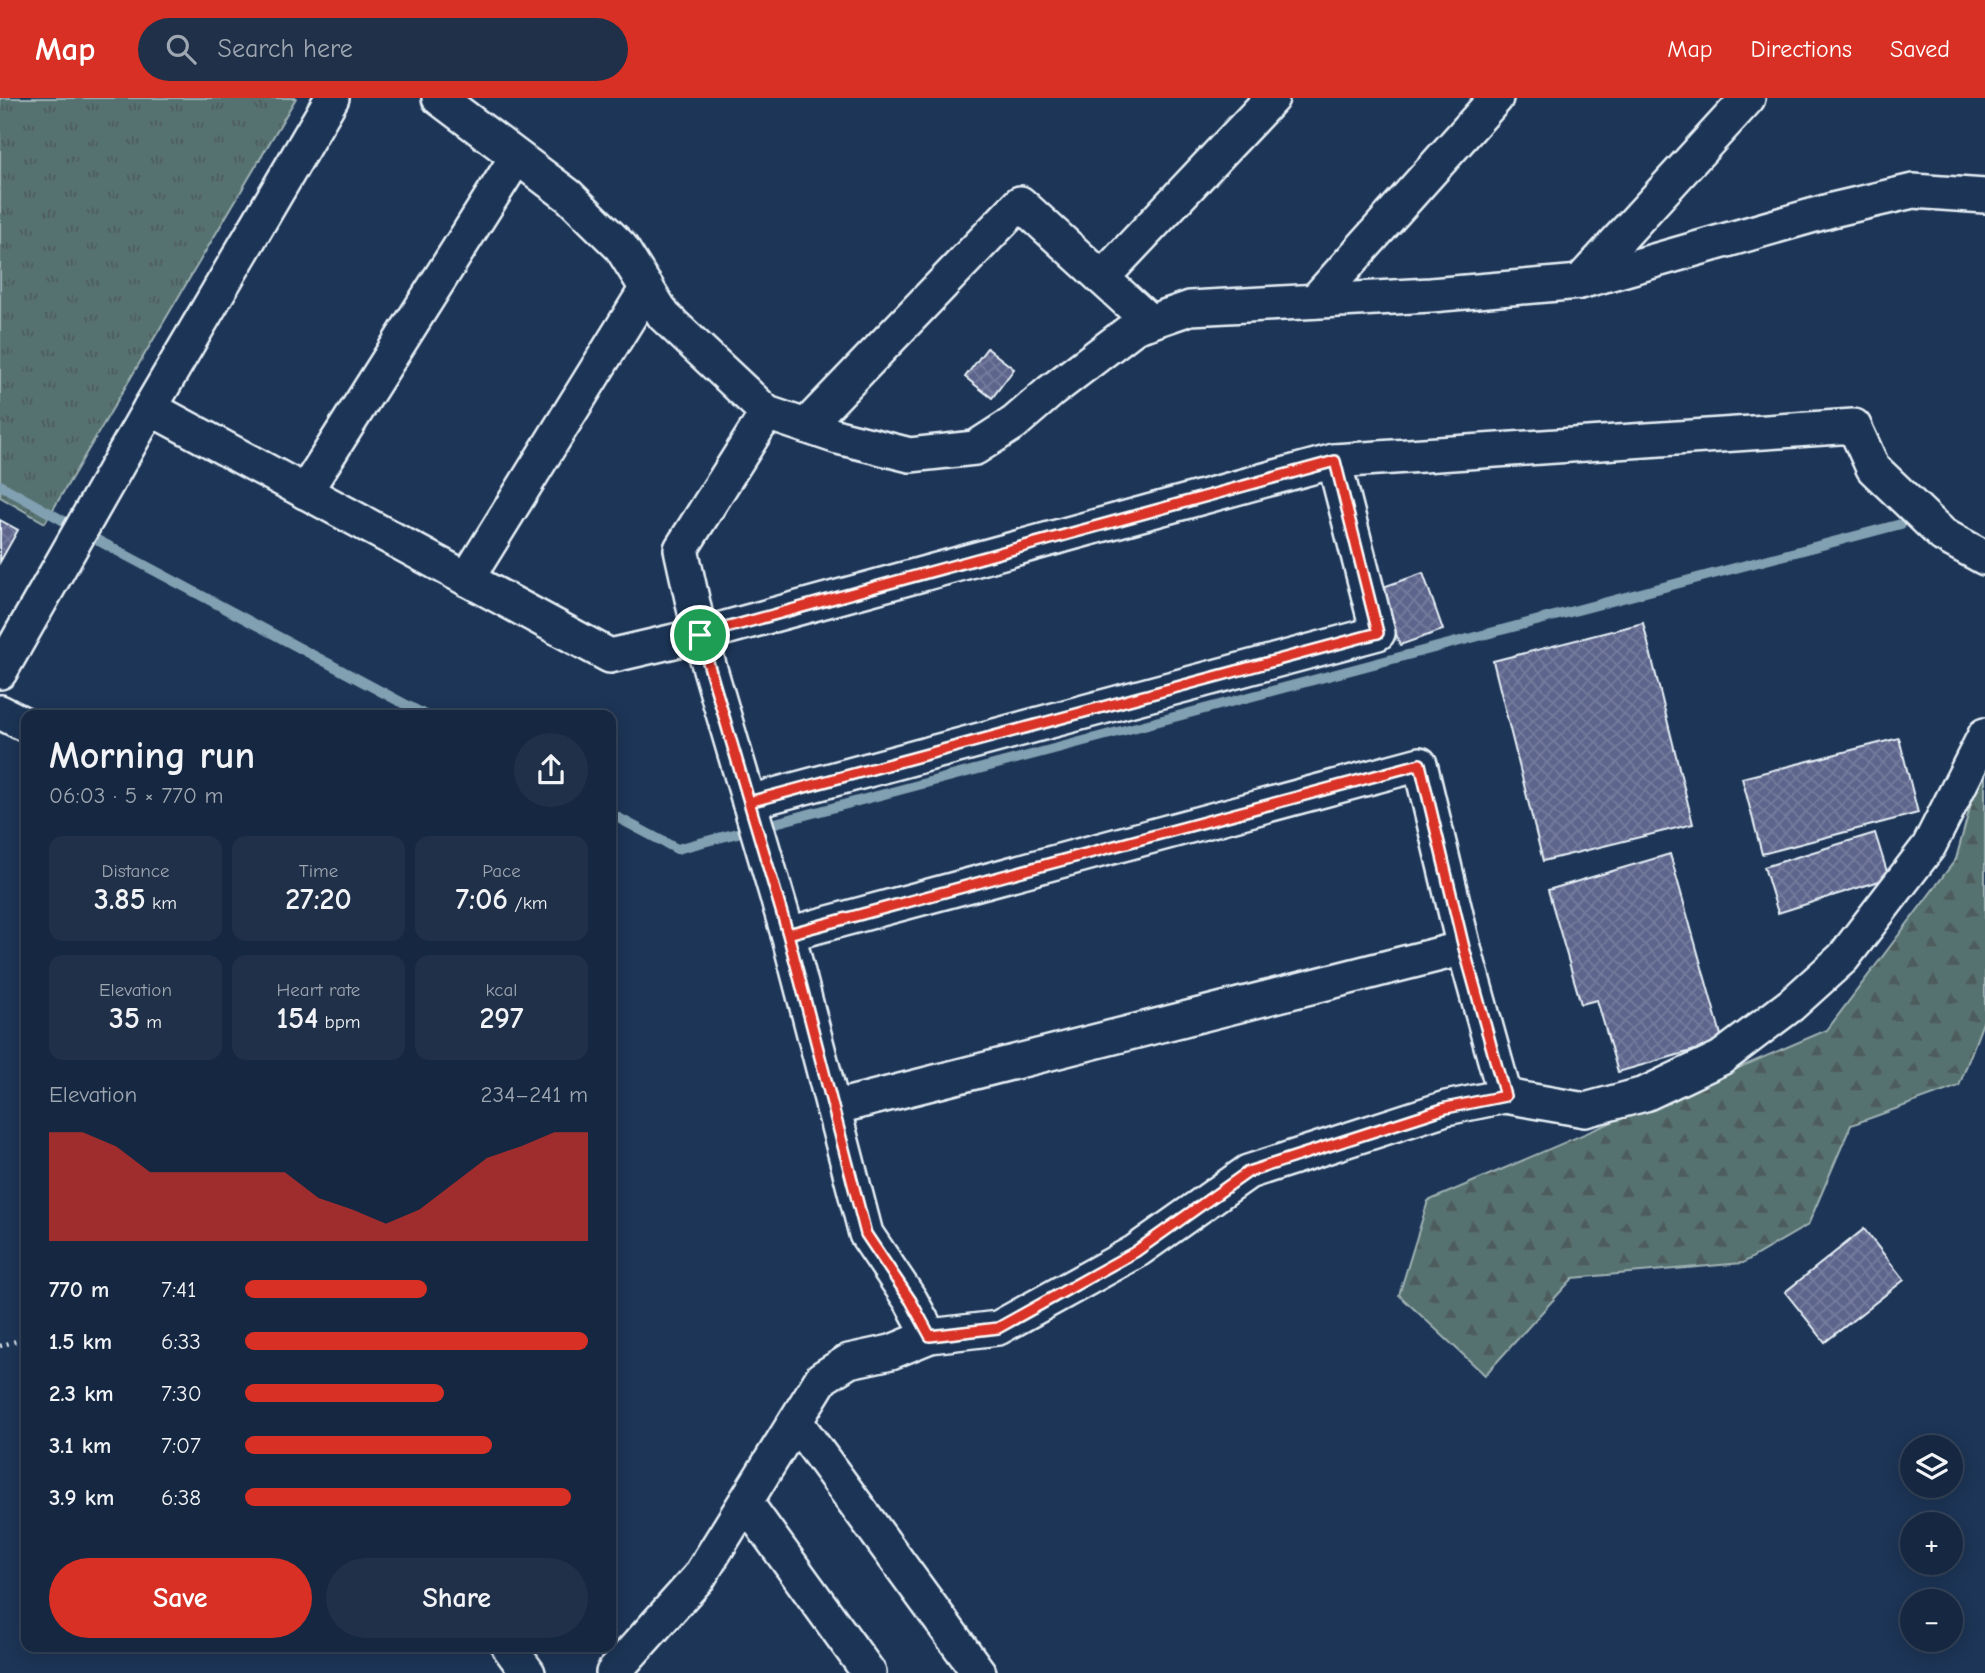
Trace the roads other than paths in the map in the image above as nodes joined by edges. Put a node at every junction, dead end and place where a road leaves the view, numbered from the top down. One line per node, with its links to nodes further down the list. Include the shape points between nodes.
1 (332, 98): 13 (street)
2 (439, 98): 6 (street)
3 (1272, 98): 8 (street)
4 (1496, 98): 11 (street)
5 (1748, 98): 9 (street)
6 (516, 158): 10 (street, via 569,196 621,247); 17 (street)
7 (1985, 196): 9 (street, via 1913,191)
8 (1102, 278): 12 (street); 15 (street, via 1020,203)
9 (1580, 282): 11 (street)
10 (647, 288): 14 (street, via 664,316); 19 (street)
11 (1315, 302): 12 (street, via 1190,308)
12 (1150, 322): 15 (street, via 1135,327 1014,423 975,448 910,455)
13 (150, 408): 17 (street); 21 (street)
14 (767, 413): 15 (street); 20 (street, via 681,549)
15 (806, 426)
16 (1335, 461): 18 (street, via 1854,426 1873,468 1943,536); 20 (street); 25 (street, via 1378,633)
17 (305, 492): 19 (street)
18 (1985, 558)
19 (467, 579): 20 (street, via 610,656)
20 (700, 635): 25 (street)
21 (0, 672)
22 (0, 712): 23 (street)
23 (21, 722)
24 (1985, 735): 28 (street, via 1929,846 1843,958 1721,1058 1645,1094 1585,1110)
25 (749, 802): 26 (street)
26 (788, 934): 27 (street, via 1420,764); 29 (street)
27 (1464, 948): 28 (street); 29 (street)
28 (1505, 1096): 30 (street, via 1446,1108 1248,1172 1135,1252 998,1328)
29 (833, 1108): 30 (street, via 866,1234)
30 (930, 1336): 31 (street, via 891,1352 849,1361 822,1378)
31 (796, 1422): 32 (street); 37 (street)
32 (746, 1503): 35 (street, via 699,1577); 36 (street)
33 (513, 1652): 34 (street)
34 (528, 1673)
35 (613, 1673)
36 (869, 1673)
37 (979, 1673)

